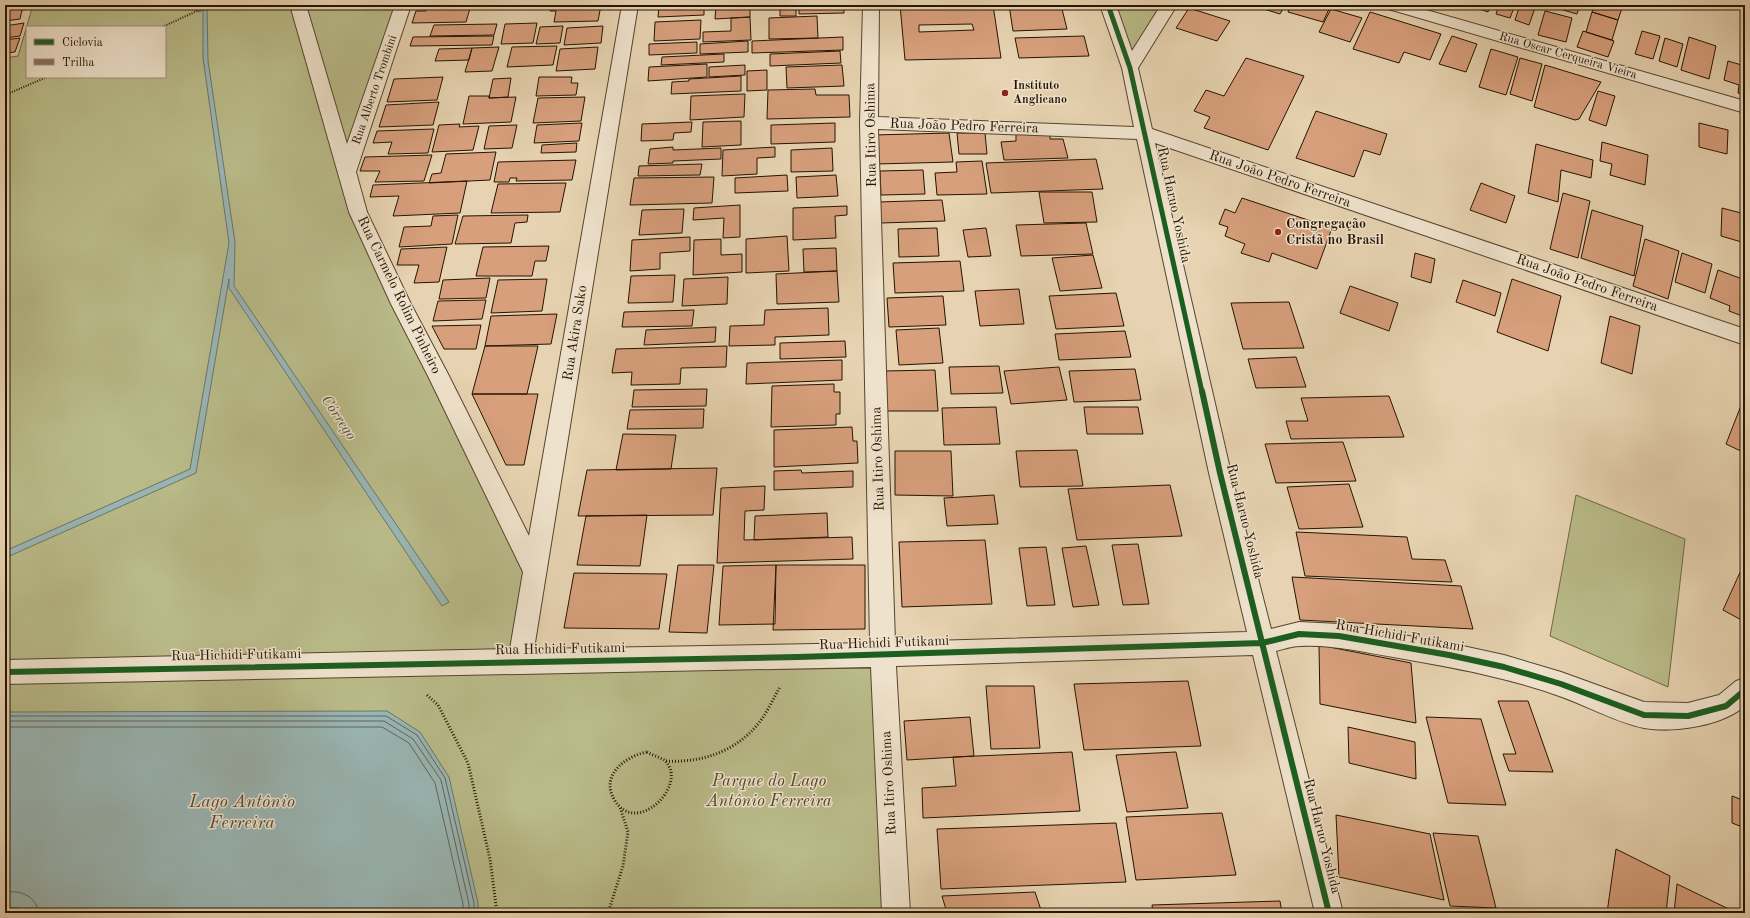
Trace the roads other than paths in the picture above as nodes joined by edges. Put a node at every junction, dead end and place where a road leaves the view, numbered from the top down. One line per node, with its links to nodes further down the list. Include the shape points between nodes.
1 (298, 5): 12 (street, Rua Carmelo Rolim Pinheiro)
2 (403, 5): 12 (street, Rua Alberto Trombini)
3 (630, 5): 14 (street, Rua Akira Sako)
4 (871, 5): 10 (street, Rua Itiro Oshima)
5 (1108, 5): 8 (street, Rua Haruo Yoshida)
6 (1169, 5): 8 (street)
7 (1391, 5): 9 (street, Rua Oscar Cerqueira Vieira)
8 (1130, 68): 11 (street, Rua Haruo Yoshida)
9 (1745, 107)
10 (869, 123): 11 (street, Rua João Pedro Ferreira); 16 (street, Rua Itiro Oshima)
11 (1145, 133): 13 (street, Rua João Pedro Ferreira); 15 (street, Rua Haruo Yoshida, via 1220,473)
12 (346, 174): 14 (street, Rua Carmelo Rolim Pinheiro, via 358,212 378,258)
13 (1745, 337)
14 (535, 572): 17 (street, Rua Akira Sako)
15 (1262, 643): 16 (street, Rua Hichidi Futikami); 19 (street, Rua Hichidi Futikami, via 1299,634 1339,636 1450,655 1554,682 1644,715 1688,716 1726,706); 21 (street, Rua Haruo Yoshida)
16 (884, 655): 17 (street, Rua Hichidi Futikami); 20 (street, Rua Itiro Oshima)
17 (520, 661): 18 (street, Rua Hichidi Futikami)
18 (5, 672)
19 (1745, 690)
20 (896, 913)
21 (1329, 913)

